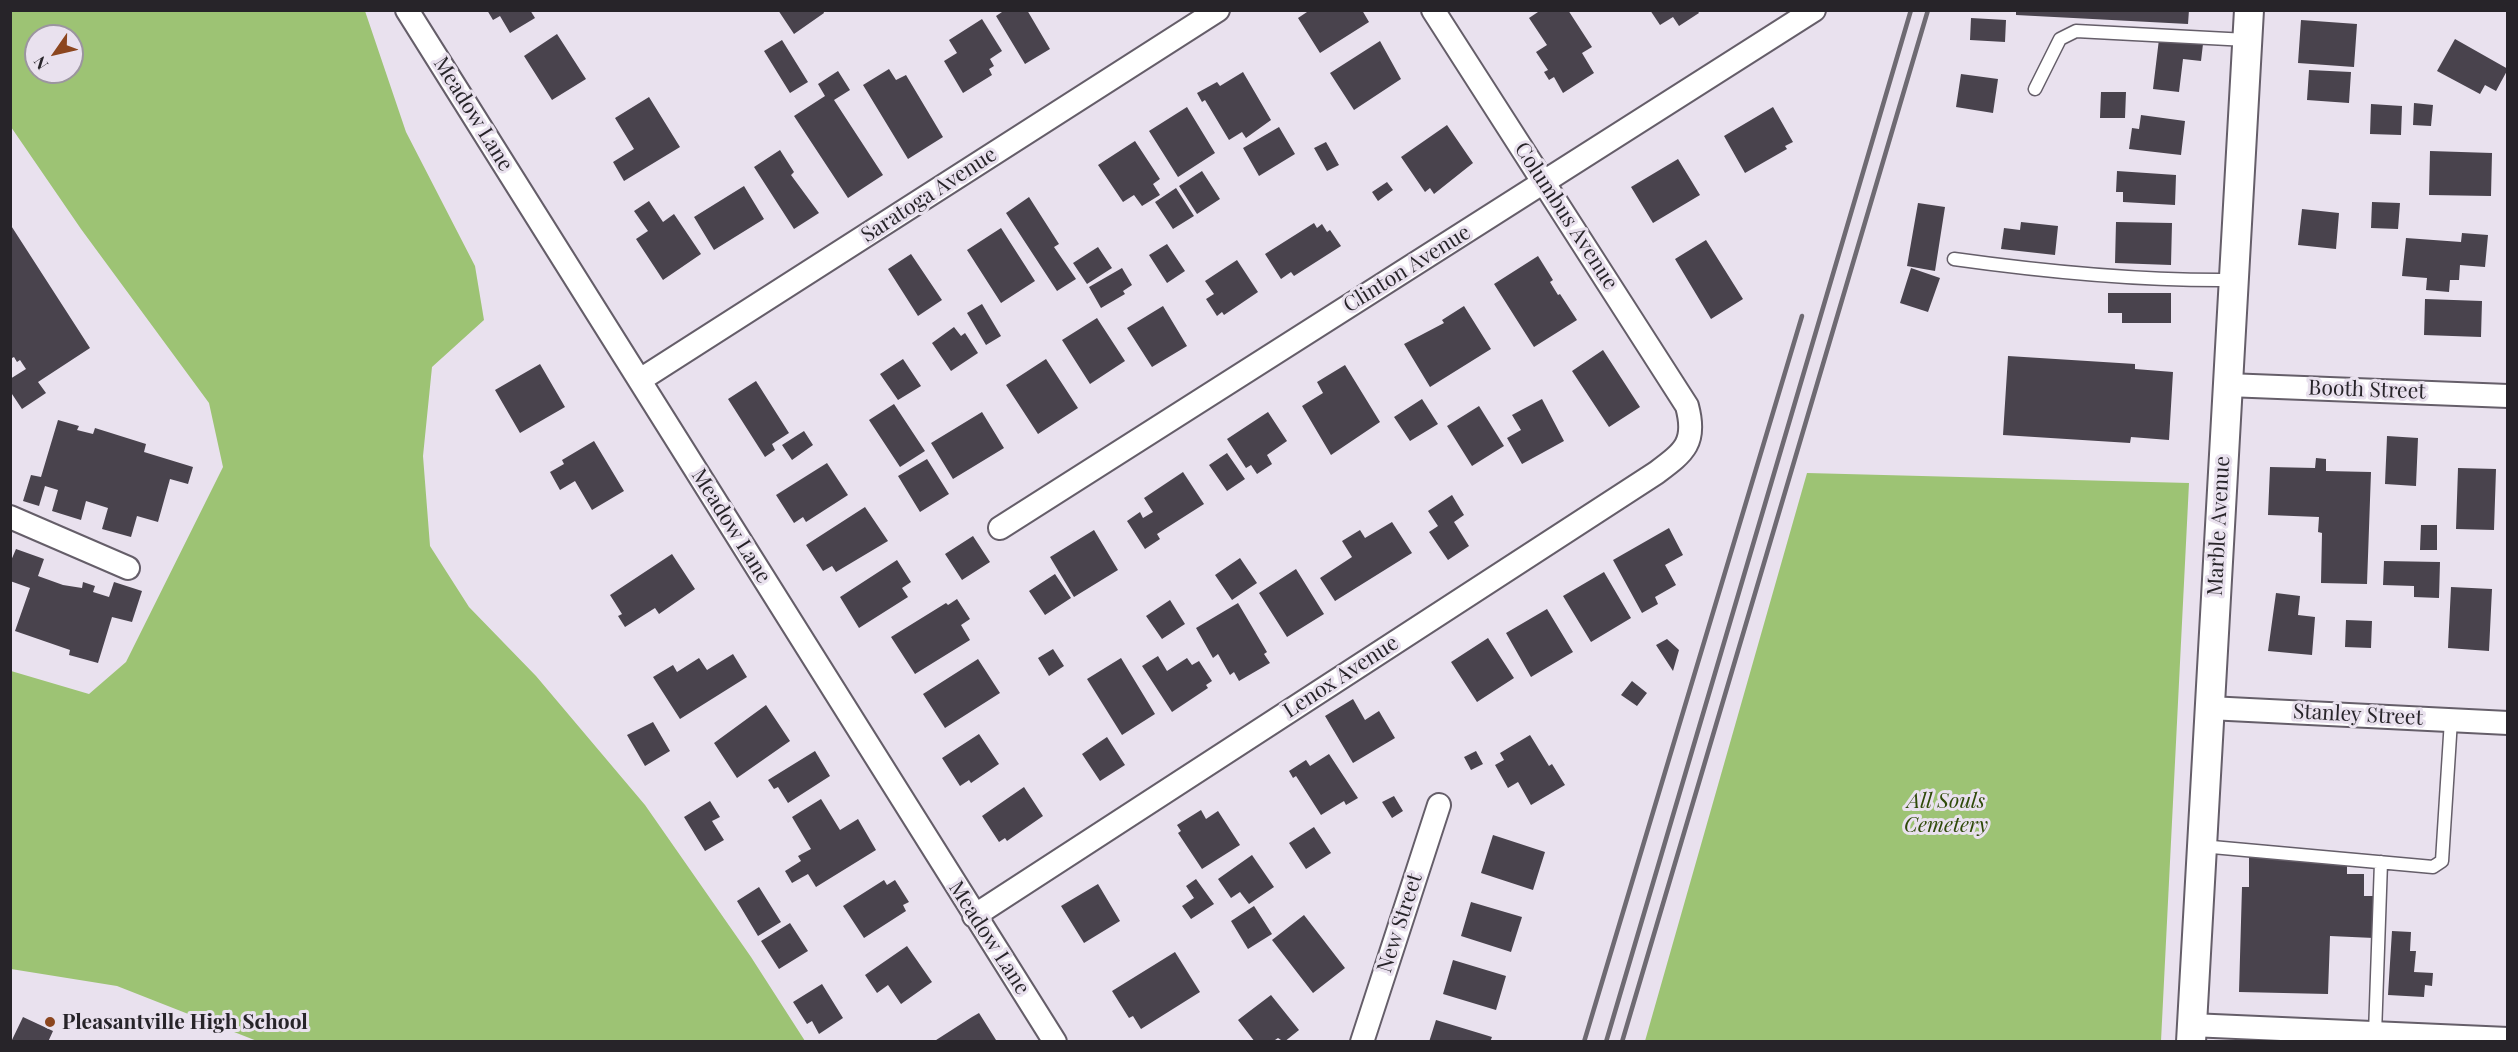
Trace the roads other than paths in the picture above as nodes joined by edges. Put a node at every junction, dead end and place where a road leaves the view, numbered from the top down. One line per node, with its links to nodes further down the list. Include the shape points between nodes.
1 (407, 10): 11 (street, Meadow Lane)
2 (1218, 10): 11 (street, Saratoga Avenue)
3 (1433, 10): 8 (street, Columbus Avenue)
4 (1814, 10): 8 (street, Clinton Avenue)
5 (2249, 10): 6 (street, Marble Avenue)
6 (2247, 40): 7 (lane, via 2076,31 2060,39); 10 (street, Marble Avenue)
7 (2035, 89)
8 (1544, 181): 14 (street, Columbus Avenue, via 1687,406); 16 (street, Clinton Avenue)
9 (1954, 259): 10 (lane, via 2159,280)
10 (2235, 280): 12 (street, Marble Avenue)
11 (640, 380): 24 (street, Meadow Lane)
12 (2227, 385): 13 (street, Booth Street); 18 (street, Marble Avenue)
13 (2508, 396)
14 (1692, 426): 24 (street, Lenox Avenue, via 1685,450 1656,473)
15 (10, 517): 17 (street)
16 (1000, 528)
17 (128, 568)
18 (2209, 708): 19 (street, Stanley Street); 22 (street, Marble Avenue)
19 (2451, 720): 20 (street, Stanley Street); 23 (lane, via 2442,861 2433,867)
20 (2508, 723)
21 (1439, 806): 30 (street, New Street)
22 (2202, 846): 23 (lane); 25 (street, Marble Avenue)
23 (2381, 862): 26 (lane)
24 (974, 916): 29 (street, Meadow Lane)
25 (2191, 1033): 27 (street)
26 (2375, 1034): 27 (street); 28 (street)
27 (2298, 1036)
28 (2508, 1039)
29 (1055, 1041)
30 (1362, 1041)

